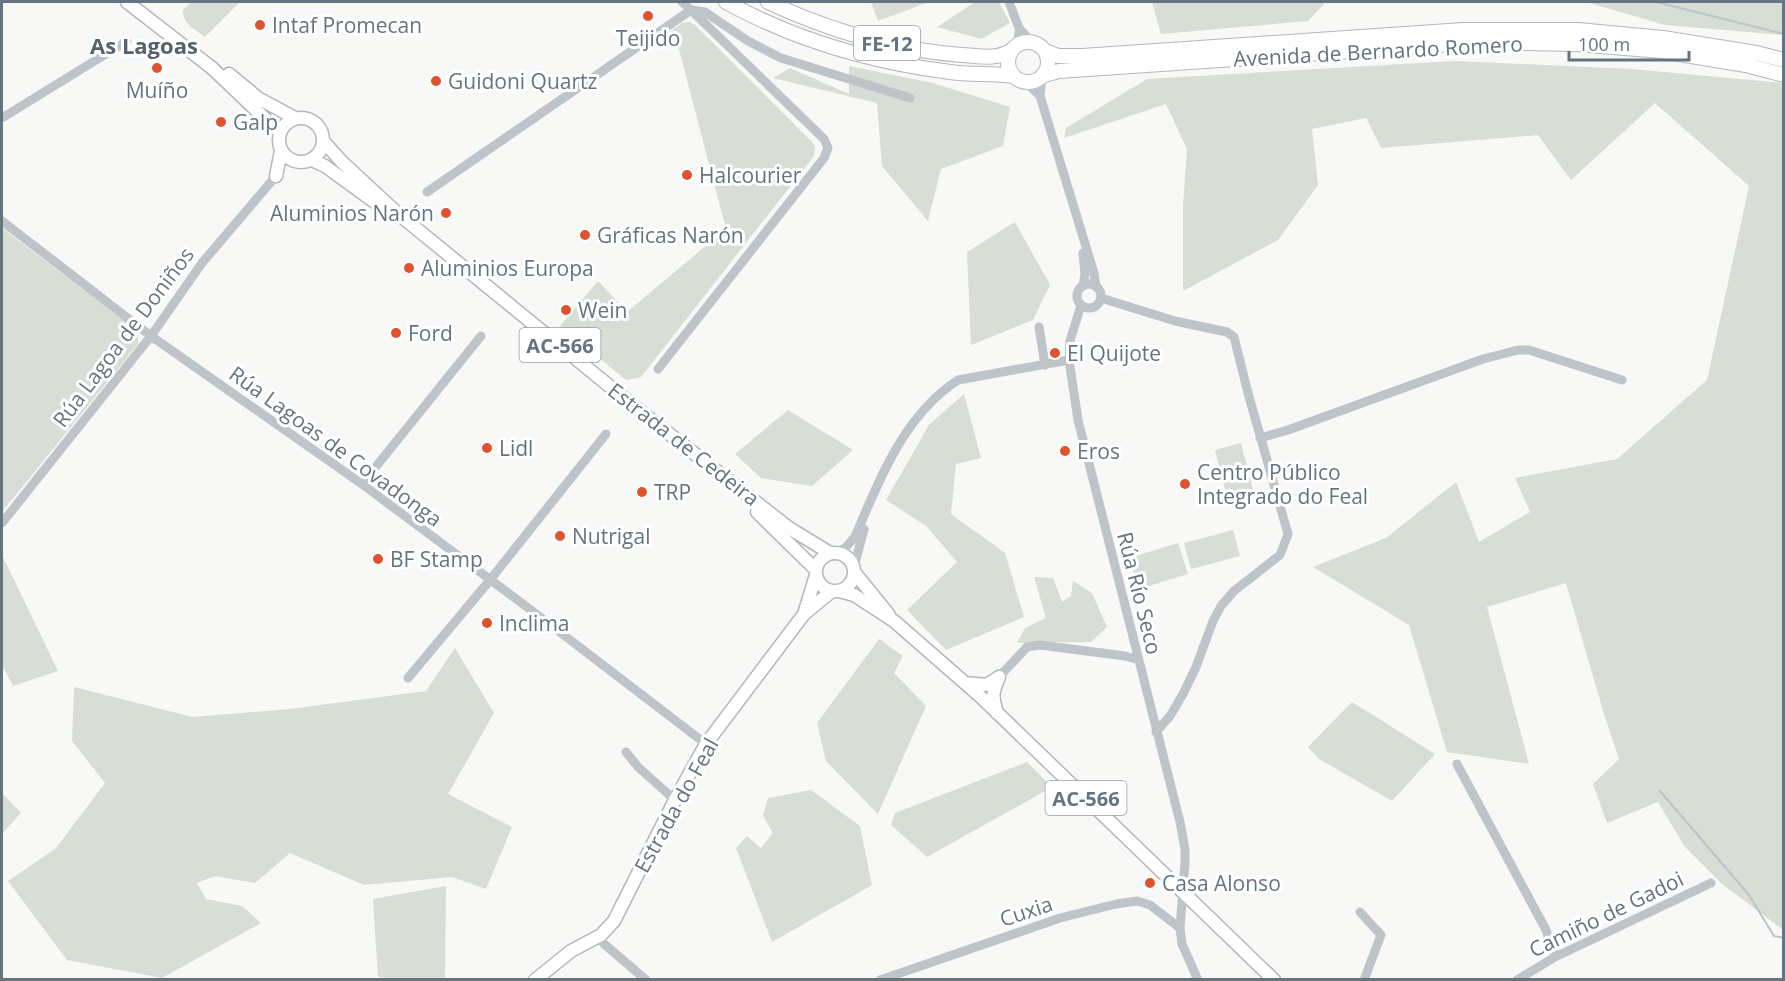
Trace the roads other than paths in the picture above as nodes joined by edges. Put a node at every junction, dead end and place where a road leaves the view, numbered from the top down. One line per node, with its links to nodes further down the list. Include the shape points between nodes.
1 (128, 2): 21 (main road, via 212,68)
2 (137, 2): 20 (main road, AC-566, via 258,98)
3 (682, 2): 7 (street)
4 (726, 2): 16 (highway, FE-12, via 773,25 866,57)
5 (768, 2): 11 (highway, FE-12, via 853,34 892,44 992,57)
6 (1010, 2): 8 (street)
7 (691, 10): 18 (street, via 705,12 782,58); 27 (street); 39 (street, via 824,139 828,148)
8 (1018, 28): 10 (street); 11 (street)
9 (127, 40): 19 (street)
10 (1031, 42): 11 (highway); 12 (highway)
11 (1014, 48): 16 (highway, via 1008,61)
12 (1045, 51): 13 (highway, Avenida de Bernardo Romero, via 1058,56 1082,56 1463,30 1578,30 1662,38); 15 (highway, via 1048,63)
13 (1784, 60)
14 (1784, 75): 15 (highway, Avenida de Bernardo Romero, via 1661,51 1482,42 1059,71)
15 (1043, 76): 16 (highway, via 1032,82); 17 (street)
16 (1020, 79): 17 (street)
17 (1040, 96): 29 (street)
18 (910, 98)
19 (2, 118)
20 (295, 118): 21 (main road); 22 (main road, AC-566, via 305,117 314,122 321,129)
21 (279, 132): 23 (main road)
22 (324, 142): 24 (main road, via 321,152); 46 (main road, Estrada de Cedeira / AC-566, via 396,212 635,406 789,528)
23 (281, 151): 25 (main road); 26 (main road)
24 (312, 160): 25 (main road); 48 (main road, Estrada de Cedeira, via 405,225 768,521)
25 (295, 162): 26 (main road)
26 (276, 176): 35 (street, Rúa Lagoa de Doniños, via 202,263)
27 (427, 192)
28 (2, 221): 35 (street, Rúa Lagoas de Covadonga)
29 (1081, 232): 30 (street); 31 (street)
30 (1083, 286): 31 (street); 33 (street, via 1077,297)
31 (1096, 287): 32 (street)
32 (1101, 298): 33 (street, via 1094,307); 42 (street, via 1234,337)
33 (1081, 305): 37 (street, Rúa Río Seco, via 1070,341)
34 (1039, 327): 38 (street)
35 (151, 336): 43 (street, Rúa Lagoas de Covadonga); 45 (street, Rúa Lagoa de Doniños)
36 (481, 336): 43 (street)
37 (1070, 360): 38 (street); 53 (street, Rúa Río Seco, via 1078,420)
38 (1045, 365): 44 (street, via 958,380 946,388 900,441)
39 (658, 369)
40 (1622, 380): 42 (street, via 1529,350 1518,350)
41 (606, 434): 49 (street)
42 (1260, 438): 61 (street, via 1288,534 1280,555 1221,606 1184,694)
43 (362, 484): 49 (street, Rúa Lagoas de Covadonga)
44 (873, 495): 46 (street, via 855,537 845,548); 47 (street)
45 (2, 523)
46 (833, 553): 47 (main road, via 848,557); 48 (main road, via 819,560)
47 (855, 570): 50 (main road, via 850,585); 52 (main road, AC-566)
48 (816, 572): 50 (main road, via 821,585); 51 (main road, Estrada do Feal)
49 (490, 580): 57 (street); 62 (street, Rúa Lagoas de Covadonga)
50 (836, 591): 51 (main road, Estrada do Feal); 52 (main road, AC-566, via 854,596)
51 (804, 614): 62 (main road, Estrada do Feal)
52 (894, 621): 58 (main road, AC-566)
53 (1134, 642): 54 (street, via 1124,651); 55 (street, Rúa Río Seco)
54 (1107, 653): 55 (street); 56 (street, via 1028,647)
55 (1139, 660): 61 (street, Rúa Río Seco)
56 (999, 677): 58 (main road, via 987,685); 59 (main road); 60 (main road, via 992,692)
57 (408, 678)
58 (965, 683): 59 (main road, AC-566)
59 (981, 697): 60 (main road, AC-566)
60 (998, 714): 67 (main road, AC-566)
61 (1156, 732): 67 (street, Rúa Río Seco, via 1185,849)
62 (706, 744): 65 (main road, Estrada do Feal)
63 (626, 752): 65 (street)
64 (1457, 764): 71 (street, via 1546,930)
65 (675, 800): 70 (main road, Estrada do Feal, via 614,921)
66 (1711, 882): 71 (street, Camiño de Gadoi)
67 (1182, 891): 69 (street, Rúa Río Seco); 76 (main road, AC-566)
68 (1360, 912): 77 (street, via 1381,935)
69 (1180, 928): 74 (street, Cuxia, via 1150,905 1137,901 1116,904 1060,918); 75 (street, Rúa Río Seco, via 1182,944)
70 (601, 935): 72 (main road, Estrada do Feal, via 571,951); 73 (street, via 603,944)
71 (1555, 957): 78 (street, Camiño de Gadoi)
72 (535, 980)
73 (646, 980)
74 (880, 980)
75 (1198, 980)
76 (1274, 980)
77 (1364, 980)
78 (1517, 980)

